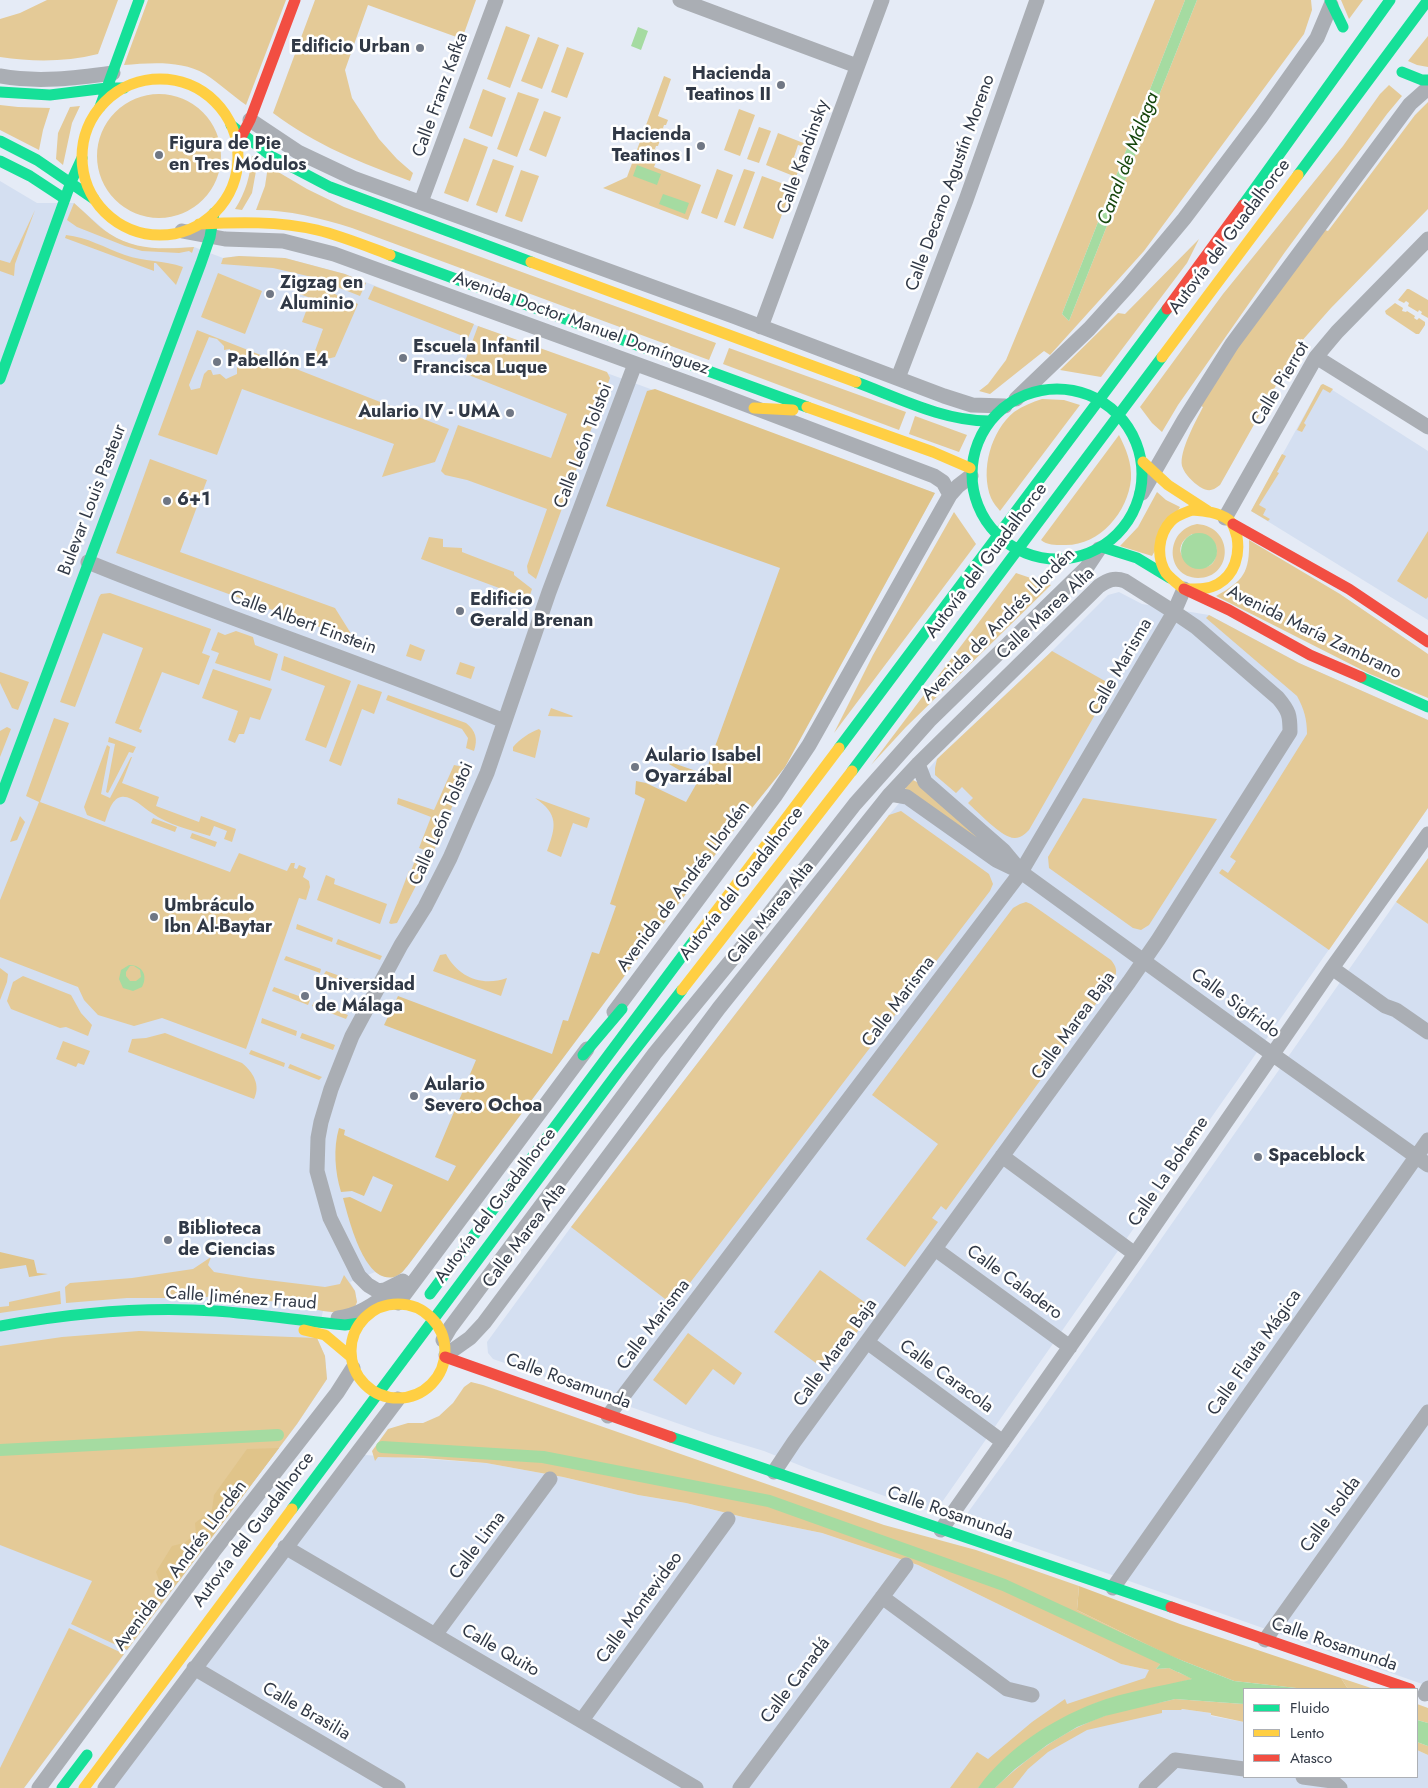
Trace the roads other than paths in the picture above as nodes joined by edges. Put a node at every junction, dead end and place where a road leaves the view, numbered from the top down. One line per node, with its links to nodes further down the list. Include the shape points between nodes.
1 (139, 0): 13 (main road)
2 (295, 0): 23 (main road)
3 (496, 0): 31 (street, Calle Franz Kafka)
4 (680, 0): 12 (street)
5 (882, 0): 12 (street, Calle Kandinsky)
6 (1038, 0): 38 (street, Calle Decano Agustín Moreno)
7 (1390, 0): 59 (main road, Autovía del Guadalhorce, via 1112,384)
8 (1428, 0): 21 (main road, Autovía del Guadalhorce)
9 (1331, 2): 10 (main road); 40 (street, via 1317,38 1184,219 1089,329)
10 (1342, 27)
11 (1418, 33): 21 (main road, via 1382,79)
12 (858, 66): 35 (street, Calle Kandinsky)
13 (113, 72): 15 (street, via 53,80); 17 (main road)
14 (1402, 72): 16 (main road)
15 (0, 76)
16 (1428, 80)
17 (107, 88): 18 (main road); 20 (main road, via 50,94); 22 (main road)
18 (124, 88): 22 (main road); 24 (main road, via 140,81 157,79 190,84 218,104)
19 (1428, 88): 45 (street, via 1410,104 1232,344)
20 (0, 92)
21 (1352, 104): 63 (main road, Autovía del Guadalhorce)
22 (100, 107): 26 (main road, via 86,130)
23 (250, 120): 24 (main road); 31 (street, via 298,152 353,178)
24 (239, 140): 32 (main road, via 234,182); 43 (main road, via 345,194 953,418)
25 (0, 141): 28 (main road)
26 (82, 158): 28 (main road); 30 (main road, via 85,180)
27 (0, 161): 29 (main road)
28 (71, 182): 29 (main road); 30 (main road)
29 (65, 199): 39 (main road)
30 (95, 200): 33 (main road, via 108,215 143,233 163,235)
31 (421, 202): 35 (street)
32 (212, 224): 33 (street, Avenida Doctor Manuel Domínguez); 33 (main road, Avenida Doctor Manuel Domínguez, via 199,224); 37 (street, Avenida Doctor Manuel Domínguez, via 226,239 283,241 318,249); 42 (main road, Avenida Doctor Manuel Domínguez, via 282,223 335,235); 52 (main road, Bulevar Louis Pasteur)
33 (182, 232)
34 (1428, 239): 36 (street, Calle Pierrot)
35 (761, 327): 38 (street)
36 (1316, 357): 44 (street); 50 (street, Calle Pierrot)
37 (635, 364): 41 (street, Avenida Doctor Manuel Domínguez); 58 (street, Calle León Tolstoi)
38 (898, 378): 40 (street, via 972,406)
39 (0, 379)
40 (1011, 403): 43 (main road); 45 (main road, via 1050,390 1073,392 1094,400 1122,419)
41 (754, 408): 42 (main road); 48 (street, Avenida Doctor Manuel Domínguez, via 934,476 943,482)
42 (822, 412): 46 (main road, Avenida Doctor Manuel Domínguez, via 932,452)
43 (989, 421): 46 (main road, via 975,446)
44 (1428, 427)
45 (1148, 467): 47 (street); 49 (main road, via 1168,485)
46 (970, 472): 48 (street, Avenida de Andrés Llordén); 51 (main road, via 979,509 988,524 1014,546 1033,554 1063,557 1086,554)
47 (1142, 493): 51 (main road, via 1127,524)
48 (950, 495): 71 (street, Avenida de Andrés Llordén, via 808,745 775,796)
49 (1208, 511): 50 (main road); 53 (main road, via 1192,510 1166,526 1160,541 1160,557 1165,572)
50 (1229, 521): 54 (main road, via 1237,539 1236,565 1218,585); 56 (main road, via 1349,589)
51 (1100, 548): 53 (main road, via 1137,558); 69 (street, Avenida de Andrés Llordén, via 1087,567 929,721 855,804)
52 (88, 562): 58 (street, Calle Albert Einstein); 62 (main road, Bulevar Louis Pasteur)
53 (1172, 579): 54 (main road)
54 (1184, 589): 55 (street, Calle Marisma); 57 (main road, Avenida María Zambrano, via 1310,654)
55 (1174, 612): 60 (street, Calle Marea Alta, via 1125,581 1109,580 1099,586); 65 (street, Calle Marisma); 66 (street, Calle Marea Baja, via 1278,698 1288,710 1290,732)
56 (1428, 642)
57 (1428, 707)
58 (504, 721): 78 (street, Calle León Tolstoi, via 487,773 450,858 352,1036 331,1089 318,1138 316,1171 330,1218 359,1276 374,1290 381,1291)
59 (845, 739): 71 (main road); 80 (main road, Autovía del Guadalhorce)
60 (918, 764): 61 (street, Calle Marea Alta); 65 (street, Calle Sigfrido, via 924,782 1004,851)
61 (890, 794): 65 (street, Calle Sigfrido, via 908,797 996,860); 87 (street, Calle Marea Alta, via 719,1008 484,1322 470,1338)
62 (0, 799)
63 (824, 808): 69 (main road); 116 (main road, Autovía del Guadalhorce, via 618,1072)
64 (1428, 834): 67 (street, Calle La Boheme)
65 (1021, 872): 66 (street, Calle Sigfrido); 95 (street, Calle Marisma)
66 (1144, 960): 70 (street, Calle Sigfrido); 73 (street, Calle Marea Baja)
67 (1332, 968): 68 (street); 70 (street, Calle La Boheme)
68 (1428, 1032)
69 (655, 1053): 87 (street, Avenida de Andrés Llordén, via 450,1328)
70 (1272, 1054): 74 (street, Calle Sigfrido); 77 (street, Calle La Boheme)
71 (583, 1055): 75 (street, Avenida de Andrés Llordén)
72 (1428, 1140): 74 (street, Calle Flauta Mágica)
73 (1002, 1156): 76 (street, Calle Marea Baja); 77 (street)
74 (1422, 1160): 103 (street, Calle Flauta Mágica)
75 (478, 1197): 78 (street); 79 (street, Avenida de Andrés Llordén)
76 (935, 1249): 85 (street, Calle Marea Baja); 86 (street, Calle Caladero)
77 (1136, 1254): 86 (street, Calle La Boheme)
78 (402, 1281): 81 (street, via 382,1298 350,1316)
79 (398, 1303): 82 (main road, via 379,1307); 87 (main road, via 430,1316 436,1323)
80 (414, 1316)
81 (302, 1320): 82 (main road, Calle Jiménez Fraud, via 345,1325); 83 (main road, Calle Jiménez Fraud, via 198,1310 120,1311)
82 (360, 1323): 88 (main road, via 351,1340)
83 (0, 1326)
84 (0, 1335): 88 (main road, Calle Jiménez Fraud, via 87,1322 195,1319 319,1332 332,1339)
85 (867, 1342): 96 (street, Calle Caracola); 97 (street, Calle Marea Baja)
86 (1070, 1347): 96 (street, Calle La Boheme)
87 (445, 1350): 89 (main road, Calle Rosamunda, via 458,1363); 91 (main road)
88 (351, 1362): 93 (main road, via 371,1391); 114 (street, Avenida de Andrés Llordén, via 337,1393)
89 (480, 1370): 91 (main road, Calle Rosamunda, via 453,1372); 95 (main road, Calle Rosamunda)
90 (373, 1373): 92 (main road)
91 (436, 1381): 93 (main road, via 420,1394)
92 (355, 1397)
93 (398, 1399): 101 (street)
94 (1428, 1412): 106 (street, Calle Isolda)
95 (608, 1416): 97 (main road, Calle Rosamunda)
96 (1003, 1442): 100 (street, Calle La Boheme)
97 (774, 1472): 100 (main road, Calle Rosamunda)
98 (550, 1479): 105 (street, Calle Lima)
99 (728, 1519): 110 (street, Calle Montevideo)
100 (941, 1530): 103 (main road, Calle Rosamunda)
101 (285, 1547): 105 (street, Calle Quito); 107 (street)
102 (906, 1565): 104 (street, Calle Canadá)
103 (1113, 1588): 106 (main road, Calle Rosamunda)
104 (882, 1597): 109 (street, via 1007,1689); 120 (street, Calle Canadá)
105 (435, 1635): 110 (street, Calle Quito)
106 (1265, 1640): 108 (main road, Calle Rosamunda)
107 (194, 1668): 117 (street); 118 (street, Calle Brasilia)
108 (1407, 1688)
109 (1032, 1695)
110 (582, 1720): 119 (street, Calle Quito)
111 (92, 1748): 115 (main road)
112 (1243, 1769): 121 (street, via 1175,1760)
113 (1310, 1778): 122 (street, via 1332,1781)
114 (39, 1788)
115 (62, 1788)
116 (84, 1788)
117 (105, 1788)
118 (398, 1788)
119 (696, 1788)
120 (740, 1788)
121 (1146, 1788)
122 (1340, 1788)

